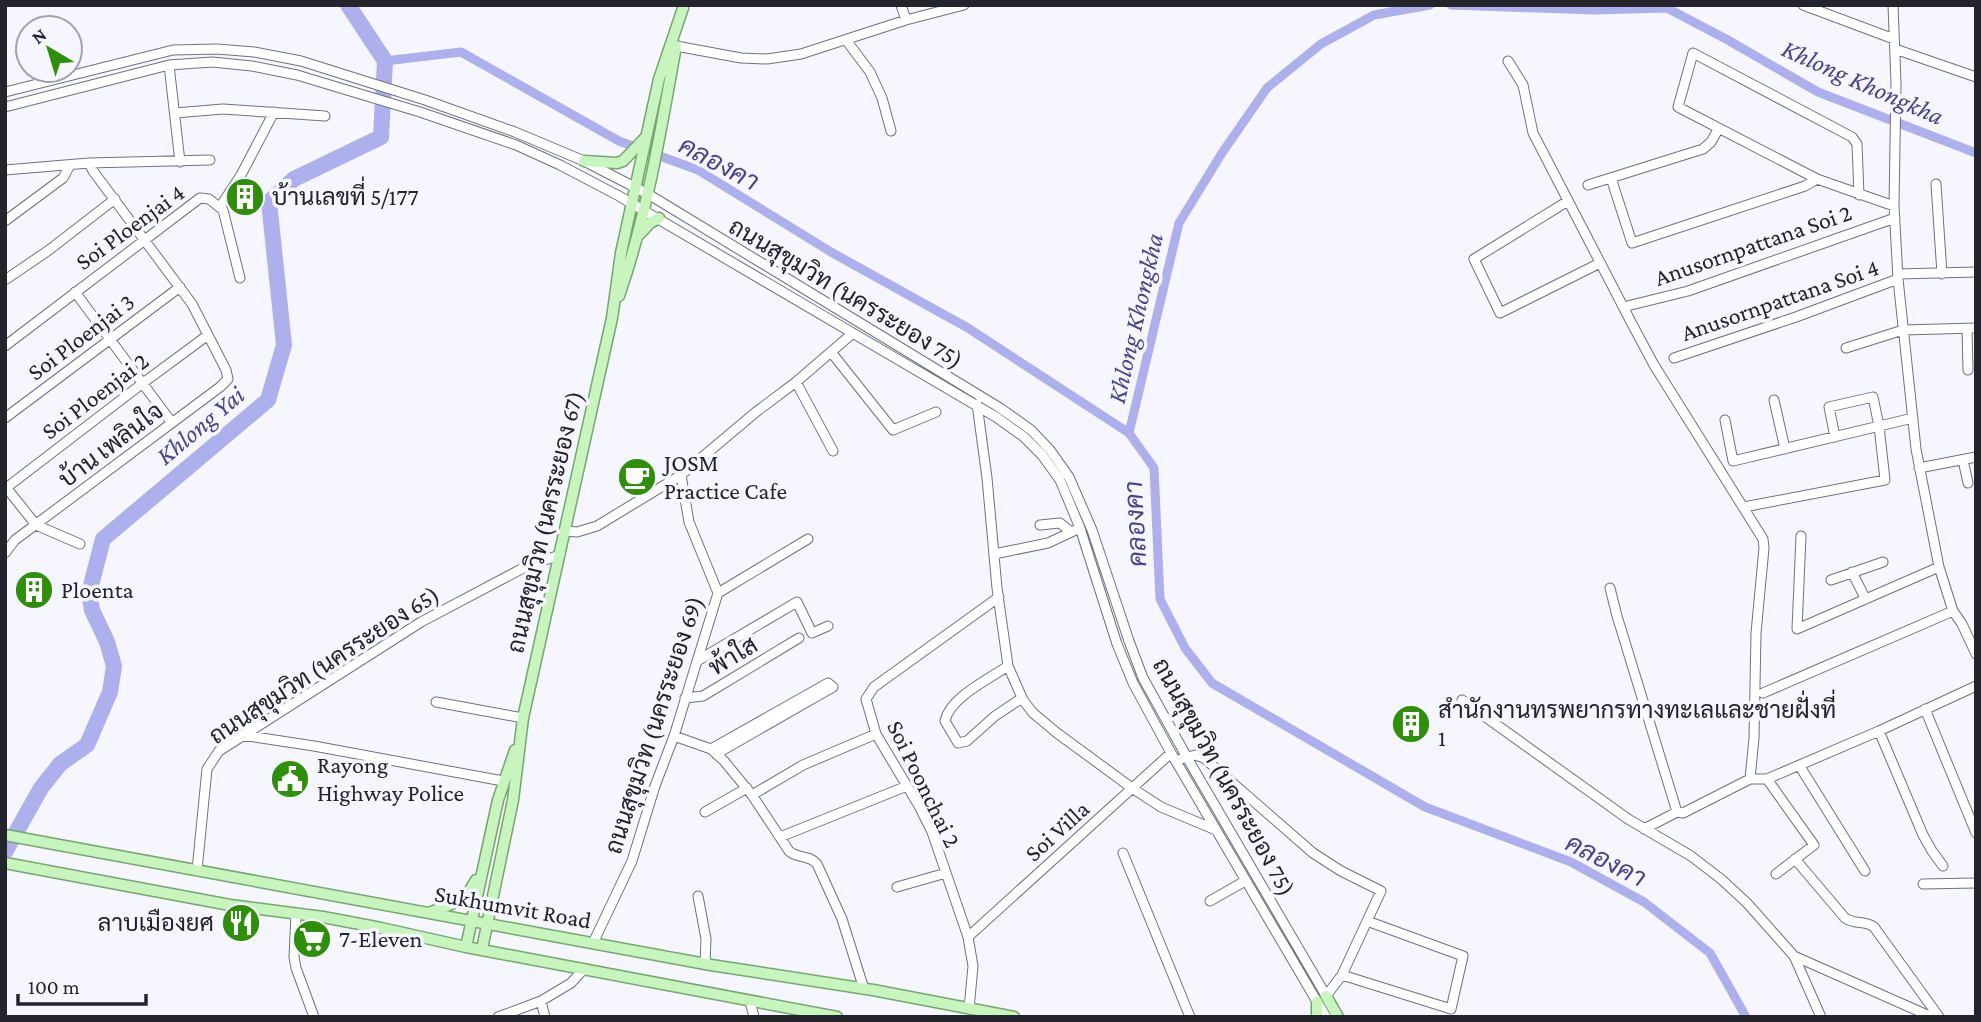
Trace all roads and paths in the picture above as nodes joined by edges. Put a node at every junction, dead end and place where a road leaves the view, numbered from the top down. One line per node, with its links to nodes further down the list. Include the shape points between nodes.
1 (901, 5): 6 (street)
2 (964, 5): 6 (street)
3 (1803, 5): 8 (street)
4 (1893, 5): 8 (street)
5 (683, 7): 9 (main road, ถนนสุขุมวิท (นครระยอง 67)); 22 (main road, ถนนสุขุมวิท (นครระยอง 67), via 659,79)
6 (906, 20): 7 (street)
7 (846, 40): 9 (street, via 767,59); 21 (street, via 870,72)
8 (1895, 44): 12 (street); 39 (street)
9 (676, 46): 34 (main road, ถนนสุขุมวิท (นครระยอง 67))
10 (1508, 61): 37 (street, via 1522,85 1533,133)
11 (169, 65): 15 (street, ถนนสุขุมวิท (นครระยอง 75)); 18 (street); 38 (street, ถนนสุขุมวิท (นครระยอง 75), via 212,62 297,75 516,145)
12 (1976, 77)
13 (16, 90): 14 (street, ถนนสุขุมวิท (นครระยอง 75)); 15 (street); 25 (street, ถนนสุขุมวิท (นครระยอง 75), via 173,50 242,51 301,61 425,100)
14 (5, 92)
15 (19, 104): 16 (street, ถนนสุขุมวิท (นครระยอง 75))
16 (5, 107)
17 (274, 112): 18 (street, via 223,109); 19 (street); 40 (street)
18 (175, 113): 24 (street)
19 (325, 116)
20 (1719, 128): 29 (street, via 1703,149); 30 (street); 35 (street, via 1678,107 1693,53 1852,137 1857,144)
21 (891, 131)
22 (646, 138): 25 (main road, via 617,163); 33 (main road, ถนนสุขุมวิท (นครระยอง 67))
23 (209, 160): 24 (street)
24 (180, 162): 26 (street)
25 (584, 162): 33 (street, ถนนสุขุมวิท (นครระยอง 75))
26 (89, 163): 27 (street); 36 (street)
27 (70, 165): 28 (street); 44 (street, via 63,178)
28 (5, 170)
29 (1611, 178): 30 (street, via 1632,243); 32 (street)
30 (1817, 179): 35 (street)
31 (1936, 184): 49 (street)
32 (1588, 185)
33 (636, 188): 34 (street, ถนนสุขุมวิท (นครระยอง 75)); 38 (main road, ถนนสุขุมวิท (นครระยอง 67))
34 (648, 194): 41 (main road, ถนนสุขุมวิท (นครระยอง 67)); 126 (street, ถนนสุขุมวิท (นครระยอง 75), via 1031,430 1069,477 1083,505 1143,678)
35 (1859, 195): 39 (street)
36 (114, 199): 45 (street); 52 (street)
37 (1568, 201): 47 (street); 47 (street, via 1474,259 1500,313)
38 (632, 203): 41 (street, ถนนสุขุมวิท (นครระยอง 75)); 56 (main road, ถนนสุขุมวิท (นครระยอง 67))
39 (1894, 206): 43 (street)
40 (220, 207): 45 (street, Soi Ploenjai 4, via 204,198 195,200); 51 (street, Soi Ploenjai 4)
41 (643, 209): 42 (street, ถนนสุขุมวิท (นครระยอง 75)); 46 (main road, ถนนสุขุมวิท (นครระยอง 67))
42 (659, 218): 46 (main road); 59 (street, ถนนสุขุมวิท (นครระยอง 75))
43 (1895, 218): 50 (street); 55 (street, Anusornpattana Soi 2, via 1688,291)
44 (5, 221)
45 (144, 239): 53 (street); 54 (street, Soi Ploenjai 4)
46 (637, 239): 56 (main road, ถนนสุขุมวิท (นครระยอง 67))
47 (1600, 264): 55 (street)
48 (1976, 272): 49 (street)
49 (1942, 274): 50 (street)
50 (1898, 277): 58 (street); 65 (street, Anusornpattana Soi 4)
51 (240, 278)
52 (5, 280)
53 (180, 287): 60 (street); 61 (street, Soi Ploenjai 3)
54 (75, 292): 61 (street); 62 (street, Soi Ploenjai 4)
55 (1623, 307): 86 (street)
56 (612, 318): 90 (main road, ถนนสุขุมวิท (นครระยอง 67))
57 (1971, 328): 58 (street); 66 (street)
58 (1903, 330): 63 (street); 73 (street)
59 (853, 333): 64 (street); 70 (street, ถนนสุขุมวิท (นครระยอง 75))
60 (208, 335): 68 (street, Soi Ploenjai 2); 75 (street, บ้าน เพลินใจ, via 228,379)
61 (109, 338): 68 (street); 72 (street, Soi Ploenjai 3)
62 (5, 346)
63 (1846, 348)
64 (831, 352): 67 (street); 71 (street, via 893,430)
65 (1674, 358)
66 (1968, 370)
67 (796, 382): 79 (street); 83 (street)
68 (143, 383): 75 (street); 85 (street, Soi Ploenjai 2)
69 (1774, 400): 78 (street)
70 (977, 404): 89 (street, ถนนสุขุมวิท (นครระยอง 75), via 1042,455 1060,480); 95 (street)
71 (936, 412)
72 (5, 418)
73 (1913, 418): 76 (street); 82 (street)
74 (1725, 420): 78 (street, via 1733,461)
75 (172, 423): 87 (street, บ้าน เพลินใจ)
76 (1879, 426): 77 (street); 77 (street, via 1873,397 1829,407); 86 (street, via 1885,480)
77 (1835, 437): 78 (street)
78 (1785, 449)
79 (833, 451)
80 (1976, 457): 81 (street)
81 (1963, 460): 82 (street); 84 (street)
82 (1919, 468): 98 (street)
83 (681, 475): 90 (street, via 597,526); 102 (street, ถนนสุขุมวิท (นครระยอง 69), via 689,522)
84 (1968, 483)
85 (6, 487): 87 (street)
86 (1744, 507): 129 (street, via 1764,548)
87 (36, 525): 93 (street); 94 (street, บ้าน เพลินใจ)
88 (1040, 525): 89 (street, via 1060,523)
89 (1076, 530): 95 (street, via 1048,543); 127 (street, ถนนสุขุมวิท (นครระยอง 75), via 1133,683)
90 (565, 531): 96 (main road, ถนนสุขุมวิท (นครระยอง 67))
91 (1801, 536): 104 (street, via 1797,629)
92 (808, 539): 102 (street)
93 (80, 544)
94 (5, 553)
95 (994, 554): 103 (street)
96 (559, 555): 118 (main road, ถนนสุขุมวิท (นครระยอง 67)); 122 (street, ถนนสุขุมวิท (นครระยอง 65), via 527,566 421,622)
97 (1882, 562): 99 (street)
98 (1939, 567): 104 (street); 105 (street)
99 (1852, 572): 100 (street); 104 (street)
100 (1831, 580)
101 (1611, 588): 136 (street)
102 (718, 593): 109 (street, ถนนสุขุมวิท (นครระยอง 69))
103 (999, 597): 110 (street); 121 (street, Soi Poonchai 2, via 869,692 866,705)
104 (1865, 598)
105 (1953, 611): 108 (street); 112 (street)
106 (828, 626): 109 (street, via 812,633 797,602)
107 (799, 638): 113 (street, พ้าใส, via 704,696)
108 (1976, 654)
109 (697, 661): 113 (street, ถนนสุขุมวิท (นครระยอง 69))
110 (1008, 667): 114 (street); 114 (street, via 961,697 946,712 945,721 958,743 967,741)
111 (1976, 686): 117 (street)
112 (1763, 693)
113 (685, 698): 124 (street, ถนนสุขุมวิท (นครระยอง 69))
114 (1022, 698): 133 (street, via 1057,733)
115 (1462, 700): 137 (street)
116 (436, 702): 118 (street)
117 (1925, 709): 120 (street); 139 (street)
118 (523, 718): 123 (main road, ถนนสุขุมวิท (นครระยอง 67))
119 (760, 725): 119 (street, via 833,687 828,682); 125 (street)
120 (1879, 731): 128 (street); 146 (street, via 1923,835)
121 (876, 734): 132 (street, Soi Poonchai 2); 134 (street)
122 (242, 735): 131 (street); 147 (street, ถนนสุขุมวิท (นครระยอง 65), via 219,751 207,768)
123 (520, 735): 131 (main road, ถนนสุขุมวิท (นครระยอง 67)); 161 (main road, ถนนสุขุมวิท (นครระยอง 67), via 513,800)
124 (674, 736): 125 (street); 163 (street, ถนนสุขุมวิท (นครระยอง 69), via 632,861)
125 (714, 751): 134 (street)
126 (1186, 756): 127 (street, Soi Villa); 160 (street, via 1204,758 1313,853 1381,891); 171 (street, ถนนสุขุมวิท (นครระยอง 75))
127 (1173, 757): 133 (street, Soi Villa); 138 (street, ถนนสุขุมวิท (นครระยอง 75))
128 (1799, 765): 130 (street); 148 (street)
129 (1750, 779): 130 (street); 136 (street)
130 (1767, 779): 143 (street, via 1814,845)
131 (503, 781): 144 (main road, ถนนสุขุมวิท (นครระยอง 67))
132 (907, 786): 141 (street); 149 (street, Soi Poonchai 2, via 932,832)
133 (1132, 788): 138 (street, via 1161,807); 162 (street, Soi Villa)
134 (749, 791): 135 (street); 141 (street)
135 (705, 812)
136 (1678, 812): 137 (street)
137 (1644, 829): 166 (street, via 1721,879)
138 (1216, 830): 151 (street, ถนนสุขุมวิท (นครระยอง 75))
139 (1976, 833)
140 (5, 835): 147 (main road, Sukhumvit Road)
141 (780, 837): 170 (street, via 793,855 811,858 817,864 842,919)
142 (1123, 853): 181 (street)
143 (1795, 859): 150 (street); 187 (street, via 1845,918 1874,927)
144 (485, 860): 157 (main road, via 465,897); 159 (main road, ถนนสุขุมวิท (นครระยอง 67))
145 (5, 863): 158 (main road, Sukhumvit Road)
146 (1943, 866)
147 (197, 870): 157 (main road, Sukhumvit Road)
148 (1865, 871)
149 (946, 873): 154 (street); 162 (street, Soi Poonchai 2)
150 (1776, 874)
151 (1245, 881): 156 (street); 171 (street, ถนนสุขุมวิท (นครระยอง 75))
152 (1976, 883): 153 (street)
153 (1923, 884)
154 (897, 887)
155 (698, 896): 167 (street, via 706,939)
156 (1210, 901)
157 (428, 913): 159 (main road, Sukhumvit Road)
158 (296, 914): 164 (main road, Sukhumvit Road); 175 (street, via 294,957)
159 (471, 921): 161 (main road, Sukhumvit Road); 164 (main road, ถนนสุขุมวิท (นครระยอง 67))
160 (1367, 921): 169 (street); 169 (street, via 1464,956 1451,1009)
161 (487, 924): 163 (main road, Sukhumvit Road); 165 (main road, ถนนสุขุมวิท (นครระยอง 67))
162 (968, 937): 174 (street, Soi Poonchai 2, via 973,966)
163 (593, 943): 167 (main road, Sukhumvit Road)
164 (466, 947): 165 (main road, Sukhumvit Road)
165 (482, 949): 168 (main road, Sukhumvit Road)
166 (1794, 956): 185 (street); 186 (street)
167 (705, 964): 170 (main road, Sukhumvit Road)
168 (584, 969): 172 (street); 173 (main road, Sukhumvit Road)
169 (1342, 975): 171 (street)
170 (864, 989): 174 (main road, Sukhumvit Road)
171 (1321, 999): 182 (main road); 183 (street, ถนนสุขุมวิท (นครระยอง 75)); 184 (main road)
172 (541, 1001): 176 (street); 177 (street)
173 (750, 1001): 178 (street); 179 (main road, Sukhumvit Road)
174 (970, 1009): 180 (main road, Sukhumvit Road)
175 (314, 1017)
176 (498, 1017)
177 (545, 1017)
178 (754, 1017)
179 (837, 1017)
180 (1014, 1017)
181 (1189, 1017)
182 (1317, 1017)
183 (1326, 1017)
184 (1337, 1017)
185 (1821, 1017)
186 (1932, 1017)
187 (1939, 1017)

